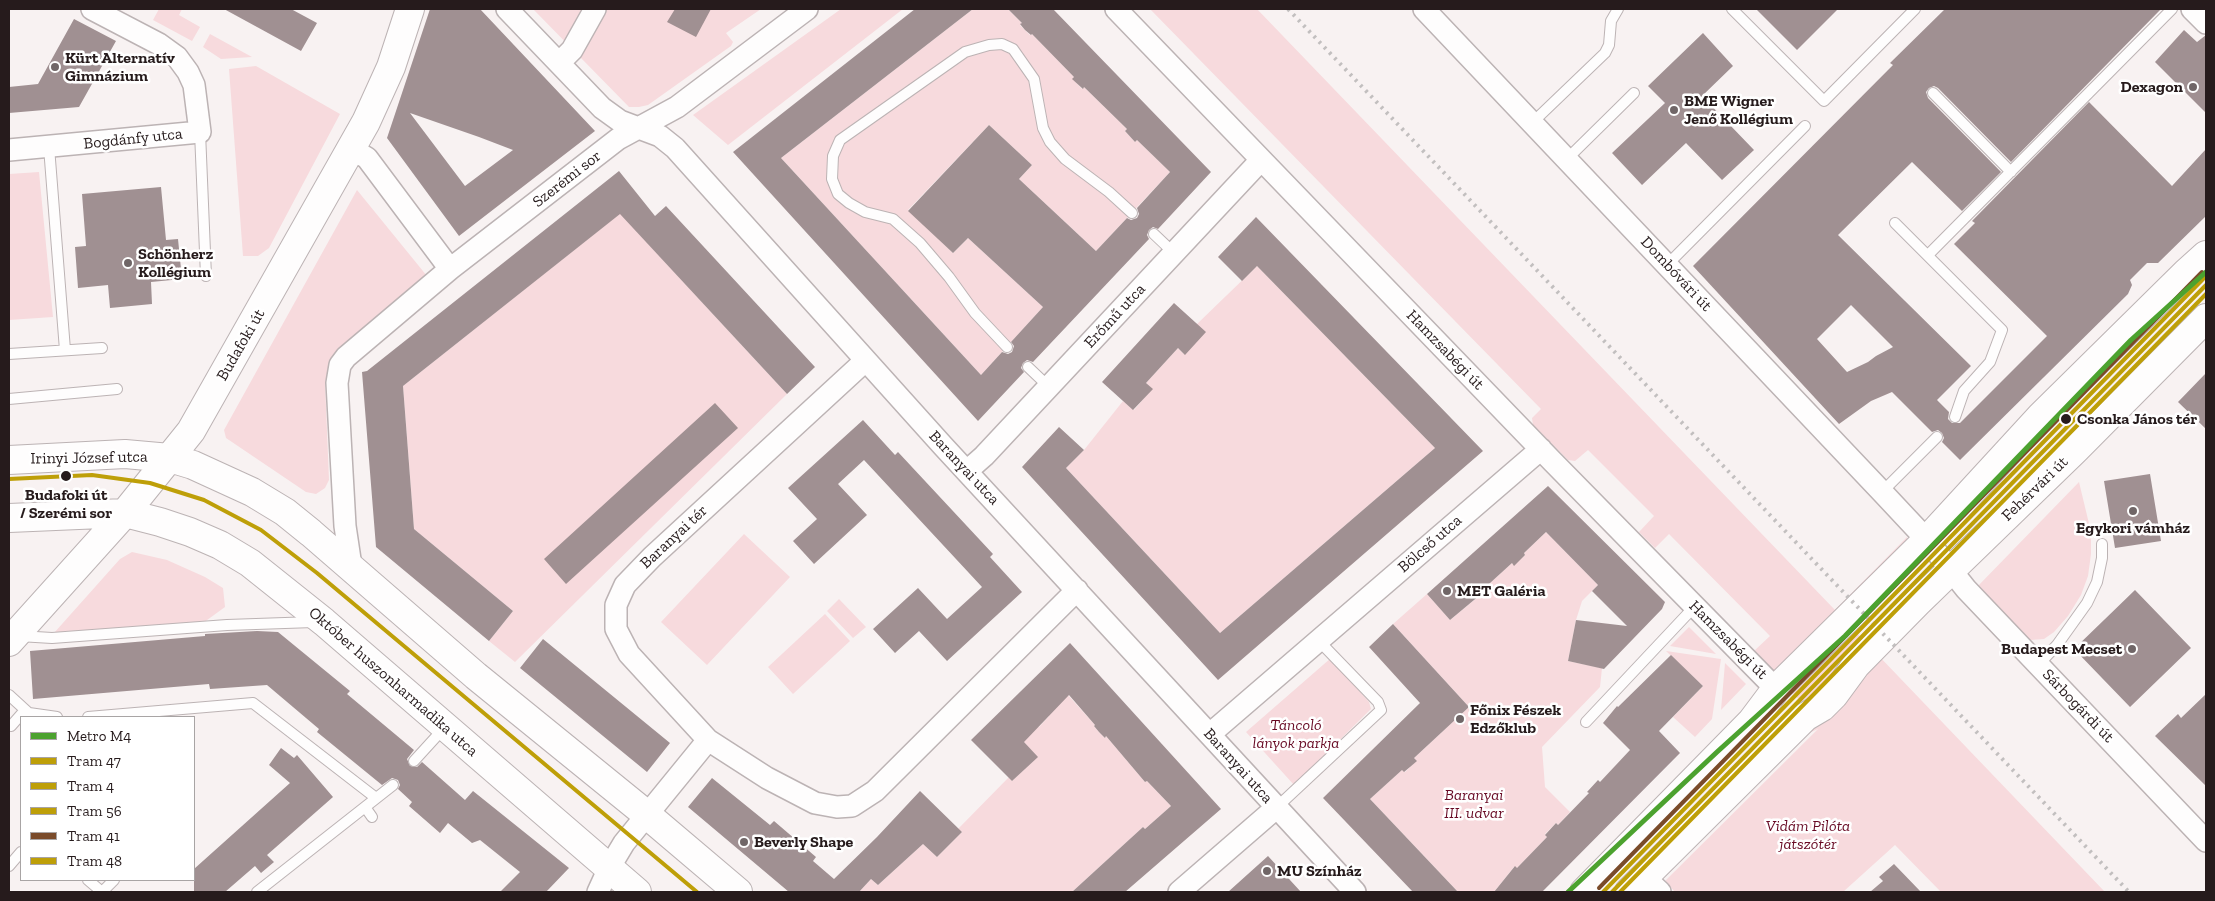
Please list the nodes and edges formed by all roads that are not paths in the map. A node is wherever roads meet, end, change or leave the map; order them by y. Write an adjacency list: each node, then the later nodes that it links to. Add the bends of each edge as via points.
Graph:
1 (92, 9): 20 (street, Bogdánfy utca, via 160,44 177,57 194,85)
2 (410, 9): 22 (street, Budafoki út, via 391,67)
3 (507, 9): 14 (street, Baranyai utca)
4 (595, 9): 14 (street, via 572,50)
5 (807, 9): 19 (street, Szerémi sor, via 677,106)
6 (1116, 9): 25 (street, Hamzsabégi út)
7 (1424, 9): 17 (street, Dombóvári út)
8 (1618, 9): 17 (lane, via 1611,21 1605,53)
9 (1732, 9): 10 (lane, via 1824,101)
10 (1915, 9)
11 (2172, 9): 26 (lane)
12 (2192, 9): 13 (street)
13 (2206, 23)
14 (560, 62): 19 (street, Baranyai utca, via 602,108)
15 (1634, 93): 24 (lane)
16 (1933, 93): 26 (lane)
17 (1532, 123): 24 (street, Dombóvári út)
18 (1805, 126): 33 (lane)
19 (639, 129): 34 (street, Szerémi sor, via 618,139); 41 (street, Baranyai utca, via 660,136 675,148)
20 (200, 132): 21 (street, Bogdánfy utca); 35 (lane)
21 (49, 147): 23 (street, Bogdánfy utca); 39 (lane)
22 (352, 149): 34 (street, via 367,158); 49 (street, Budafoki út, via 195,423)
23 (9, 150)
24 (1567, 159): 33 (street, Dombóvári út)
25 (1261, 160): 30 (street, Erőmű utca); 48 (street, Hamzsabégi út)
26 (2011, 172): 31 (lane)
27 (1132, 213): 37 (lane, via 1065,159 1050,142 1043,128 1034,79 1013,49 1002,44 965,52 840,140 832,156 832,179 838,194 865,212 893,219 920,243 975,313)
28 (1895, 223): 31 (lane)
29 (1154, 234): 30 (lane)
30 (1174, 253): 43 (street, Erőmű utca)
31 (1928, 255): 46 (lane, via 2002,330 1990,362 1964,391)
32 (2206, 255): 55 (street, via 2041,416)
33 (1667, 265): 52 (street, Dombóvári út)
34 (450, 269): 57 (street, Szerémi sor, via 340,365 338,393)
35 (206, 276)
36 (2206, 318): 58 (street, Fehérvári út)
37 (1007, 347)
38 (102, 348): 39 (lane)
39 (65, 350): 40 (lane)
40 (9, 354)
41 (865, 360): 51 (street, Baranyai utca); 76 (street, Baranyai tér, via 652,557 625,585 616,605 616,629 630,654)
42 (1028, 367): 43 (lane)
43 (1049, 387): 51 (street, Erőmű utca)
44 (117, 389): 45 (lane)
45 (9, 399)
46 (1955, 417)
47 (1936, 437): 52 (lane)
48 (1541, 449): 60 (street, Hamzsabégi út); 63 (street, Bölcső utca)
49 (170, 458): 50 (street, Irinyi József utca, via 125,454); 53 (street, Budafoki út); 57 (street, via 252,492 285,512)
50 (9, 460)
51 (967, 471): 59 (street, Baranyai utca)
52 (1882, 492): 55 (street, Dombóvári út)
53 (125, 513): 54 (street); 61 (street, Október huszonharmadika utca, via 160,522 220,545 250,563); 62 (street, Budafoki út)
54 (9, 518)
55 (1927, 540): 58 (street, Sárbogárdi út); 65 (street)
56 (2102, 544): 64 (lane, via 2097,582 2087,603 2057,645)
57 (351, 566): 82 (street, via 476,676)
58 (1951, 570): 64 (street, Sárbogárdi út); 70 (street, Fehérvári út, via 1856,665 1822,707)
59 (1076, 590): 75 (street, Baranyai utca); 76 (street, Baranyai tér, via 876,791 852,806 816,803 767,778)
60 (1695, 606): 65 (street, Hamzsabégi út); 72 (lane)
61 (324, 622): 62 (lane, via 227,625 52,638); 74 (street, Október huszonharmadika utca)
62 (10, 635)
63 (1318, 640): 75 (street, Bölcső utca); 81 (lane, via 1378,702 1381,710)
64 (2038, 665): 84 (street, Sárbogárdi út)
65 (1776, 689): 70 (street); 98 (street, via 1752,721)
66 (9, 695): 67 (lane)
67 (29, 713): 68 (lane)
68 (50, 716)
69 (100, 716): 79 (lane, via 253,703)
70 (1804, 717): 90 (street, Fehérvári út)
71 (20, 720): 73 (lane)
72 (1586, 722)
73 (11, 726)
74 (445, 727): 77 (lane); 87 (street, Október huszonharmadika utca)
75 (1210, 734): 81 (street, Baranyai utca)
76 (708, 740): 82 (street)
77 (414, 761)
78 (393, 784): 79 (lane)
79 (376, 798): 80 (lane)
80 (365, 807): 83 (lane); 92 (lane)
81 (1276, 808): 96 (street); 97 (street, Baranyai utca)
82 (646, 814): 87 (street); 95 (street)
83 (372, 817)
84 (2206, 842)
85 (20, 853): 86 (lane)
86 (9, 866)
87 (609, 868): 93 (street); 94 (street, Október huszonharmadika utca)
88 (89, 881): 91 (lane)
89 (113, 881): 91 (lane)
90 (1644, 887)
91 (102, 892)
92 (257, 892)
93 (598, 892)
94 (637, 892)
95 (738, 892)
96 (1179, 892)
97 (1355, 892)
98 (1584, 892)

